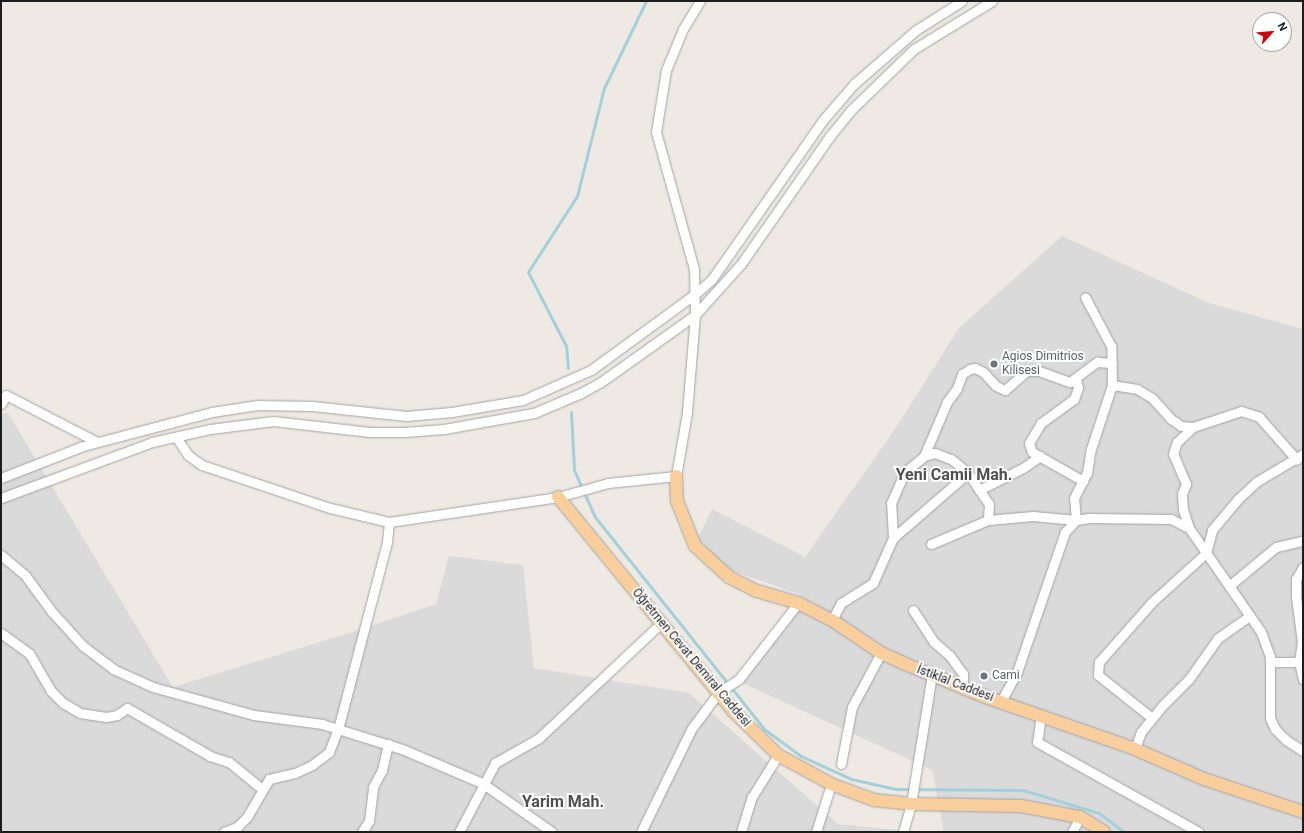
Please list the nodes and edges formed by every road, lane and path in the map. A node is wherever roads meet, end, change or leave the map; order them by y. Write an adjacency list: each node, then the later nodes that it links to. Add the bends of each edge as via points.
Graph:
1 (700, 1): 4 (street, via 683,29 666,70 656,132 694,269)
2 (962, 1): 4 (street, via 916,30 854,84 823,120 712,279)
3 (992, 1): 6 (street, via 914,49 850,111 741,264)
4 (695, 294): 6 (street); 13 (street, via 591,370 523,400 406,416 312,406 257,405 212,412)
5 (1085, 297): 7 (street, via 1111,346)
6 (695, 315): 12 (street, via 601,382 534,413 444,429 404,432 369,432 273,422 210,429); 18 (street, via 687,412)
7 (1112, 363): 8 (street, via 1097,362); 9 (street)
8 (1076, 378): 14 (street, via 1070,382 1039,371 1027,370 1005,390 996,386 983,372 975,368 970,369 962,374 957,388 947,402); 15 (street, via 1078,388 1074,399 1041,423 1029,443 1032,452)
9 (1112, 385): 11 (street, via 1136,389 1152,398 1181,426); 20 (street)
10 (1, 404): 13 (street, via 6,395)
11 (1193, 427): 16 (street, via 1241,411 1259,417); 27 (street, via 1177,442 1173,454 1186,484 1182,494 1182,510)
12 (176, 437): 23 (street, via 152,442); 26 (street, via 188,455 202,465 330,508)
13 (97, 442): 19 (street)
14 (924, 456): 17 (street, via 935,453 951,459); 28 (street, via 905,472 891,503)
15 (1040, 456): 20 (street); 21 (street, via 1023,468)
16 (1300, 457): 31 (street, via 1256,482 1238,499 1212,530)
17 (968, 473): 21 (street); 28 (street)
18 (676, 476): 22 (street, via 608,483); 35 (main road, İstiklal Caddesi, via 677,501 695,546 706,558 729,577 757,591)
19 (1, 478)
20 (1083, 481): 25 (street, via 1074,498)
21 (979, 490): 24 (street, via 989,504)
22 (558, 497): 26 (street); 39 (main road, Öğretmen Cevat Demiral Caddesi)
23 (1, 498)
24 (988, 520): 25 (street, via 1033,516); 30 (street)
25 (1076, 520): 27 (street, via 1171,519); 48 (street, via 1065,532 1017,672)
26 (389, 522): 51 (street, via 387,542)
27 (1189, 528): 31 (street)
28 (893, 538): 38 (street, via 873,583 841,603)
29 (1303, 542): 34 (street, via 1276,547)
30 (931, 544)
31 (1206, 553): 34 (street); 50 (street, via 1152,602 1099,662 1098,675)
32 (1, 555): 51 (street, via 25,575 52,612 82,646 113,669 153,687 240,711 322,724)
33 (1303, 567): 43 (street, via 1296,579 1302,642)
34 (1229, 586): 37 (street)
35 (798, 603): 38 (main road, İstiklal Caddesi); 47 (street, via 739,679)
36 (913, 610): 46 (street, via 934,642 963,674)
37 (1250, 616): 42 (street, via 1261,632); 50 (street, via 1218,638 1189,679)
38 (832, 620): 41 (main road, İstiklal Caddesi)
39 (661, 623): 47 (main road, Öğretmen Cevat Demiral Caddesi); 57 (street, via 539,738 495,763)
40 (1, 633): 59 (street, via 30,653 51,691 63,703 80,713 106,717 117,716 127,708 210,756 229,762)
41 (881, 653): 44 (main road, İstiklal Caddesi); 56 (street, via 852,707)
42 (1271, 662): 43 (street); 54 (street, via 1270,718 1275,730)
43 (1298, 662): 45 (street)
44 (932, 675): 46 (main road, İstiklal Caddesi); 60 (street)
45 (1303, 680)
46 (963, 688): 48 (main road, İstiklal Caddesi)
47 (719, 692): 55 (main road, Öğretmen Cevat Demiral Caddesi, via 734,712); 67 (street, via 692,728)
48 (1001, 701): 49 (main road, İstiklal Caddesi)
49 (1041, 714): 53 (main road, İstiklal Caddesi); 73 (street, via 1037,742)
50 (1152, 718): 53 (street, via 1141,732)
51 (338, 729): 52 (street); 59 (street, via 329,752 312,765 295,773 269,779)
52 (388, 744): 57 (street); 64 (street, via 382,770 372,787 369,822)
53 (1135, 749): 61 (main road, İstiklal Caddesi, via 1204,779)
54 (1303, 751)
55 (778, 755): 58 (main road, Öğretmen Cevat Demiral Caddesi); 68 (street, via 752,797)
56 (841, 764)
57 (482, 783): 65 (street); 66 (street)
58 (831, 784): 60 (main road, Öğretmen Cevat Demiral Caddesi, via 874,800); 69 (street)
59 (262, 789): 63 (street, via 247,816 237,827)
60 (911, 801): 62 (main road, Öğretmen Cevat Demiral Caddesi, via 1021,806); 70 (street)
61 (1303, 812)
62 (1080, 817): 71 (street); 72 (main road, Öğretmen Cevat Demiral Caddesi)
63 (224, 832)
64 (362, 832)
65 (459, 832)
66 (552, 832)
67 (641, 832)
68 (741, 832)
69 (816, 832)
70 (903, 832)
71 (1072, 832)
72 (1104, 832)
73 (1198, 832)

